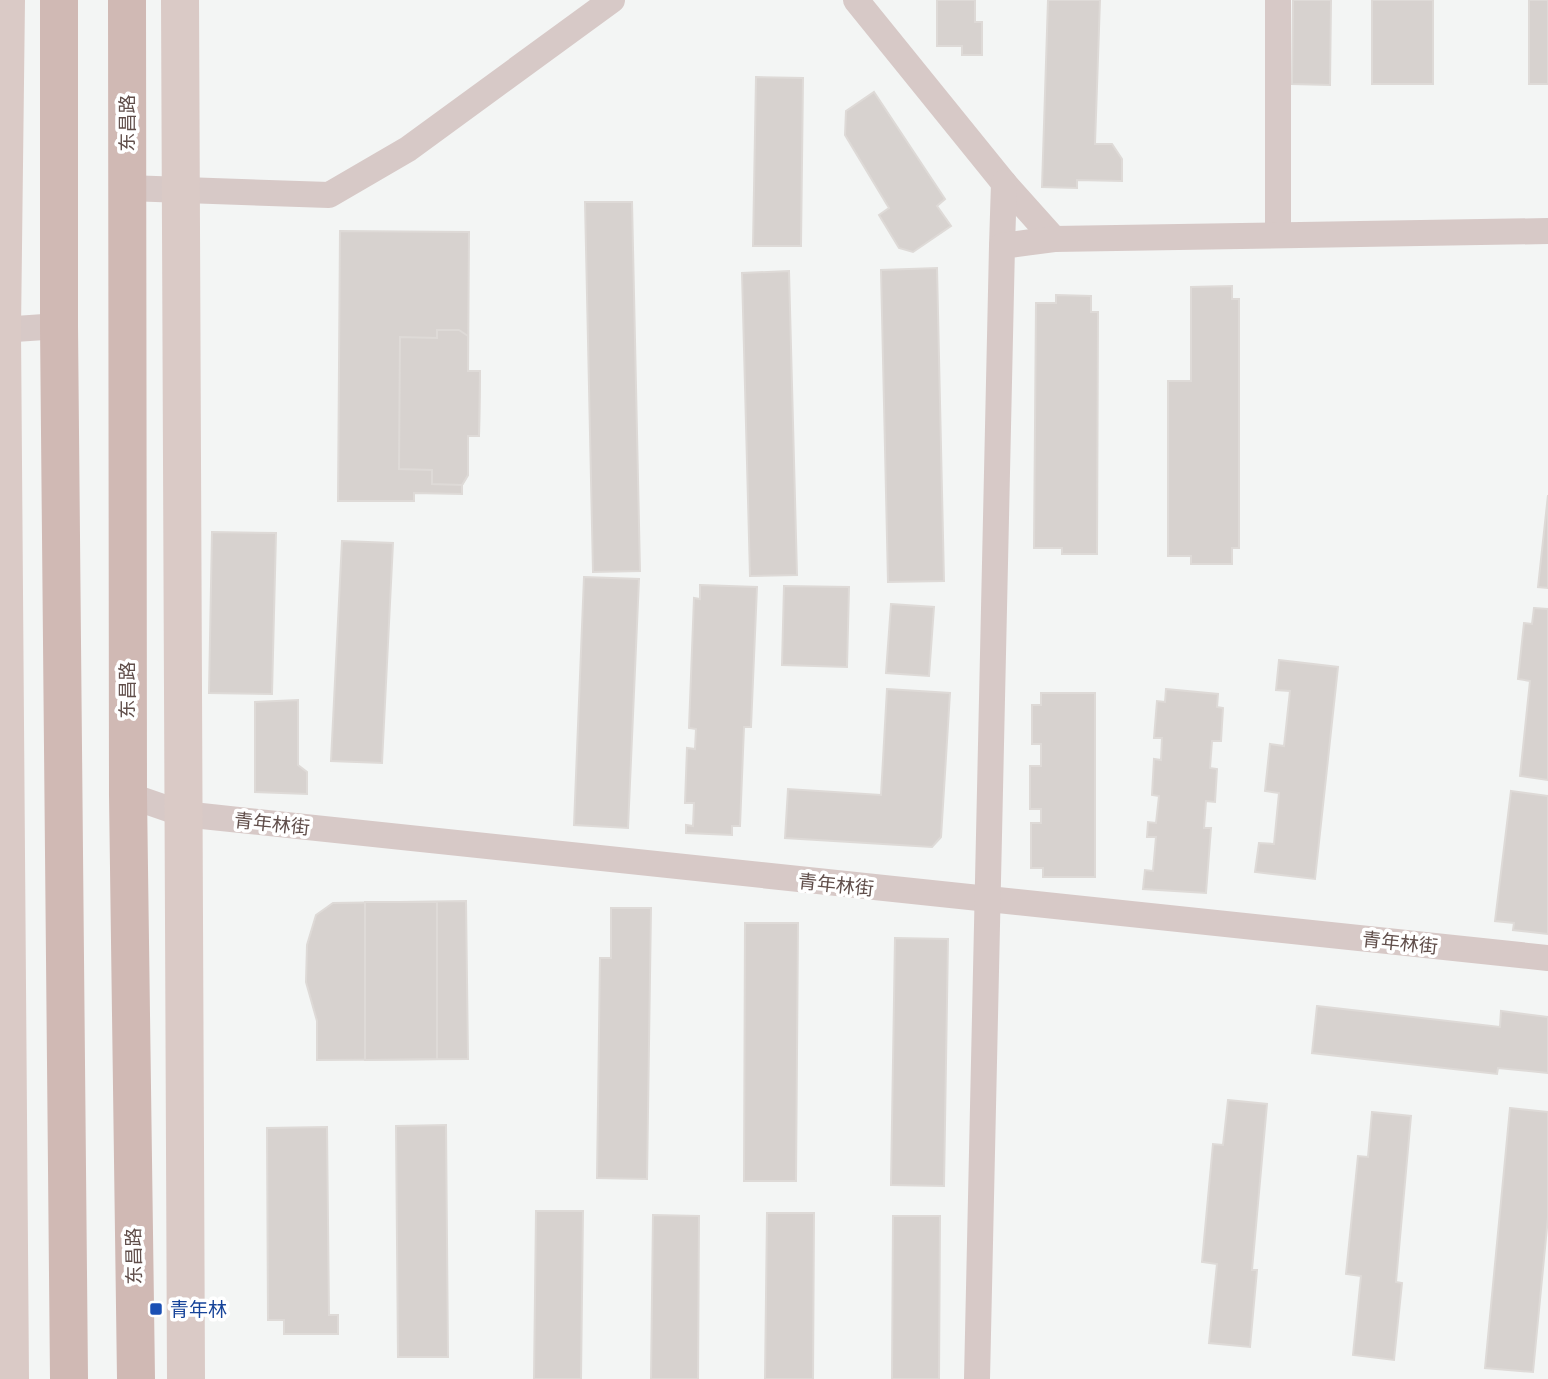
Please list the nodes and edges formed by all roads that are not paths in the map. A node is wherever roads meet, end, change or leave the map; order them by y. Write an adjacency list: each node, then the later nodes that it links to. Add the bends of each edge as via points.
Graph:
1 (612, 0): 10 (street, via 408,149 329,194)
2 (856, 0): 8 (street)
3 (1278, 0): 12 (street)
4 (6, 14): 16 (street)
5 (127, 14): 9 (main road, 东昌路)
6 (180, 14): 10 (street)
7 (59, 15): 15 (main road)
8 (1004, 183): 13 (street); 14 (street)
9 (127, 188): 10 (street); 17 (main road, 东昌路)
10 (180, 191): 18 (street)
11 (1548, 231): 12 (street)
12 (1278, 235): 13 (street)
13 (1054, 239): 14 (street)
14 (1002, 246): 19 (street)
15 (59, 326): 16 (street); 22 (main road)
16 (1, 330): 21 (street)
17 (128, 795): 18 (street, 青年林街); 23 (main road, 东昌路)
18 (183, 814): 19 (street, 青年林街); 24 (street)
19 (990, 901): 20 (street, 青年林街); 25 (street)
20 (1548, 958)
21 (10, 1379)
22 (69, 1379)
23 (136, 1379)
24 (186, 1379)
25 (977, 1379)

